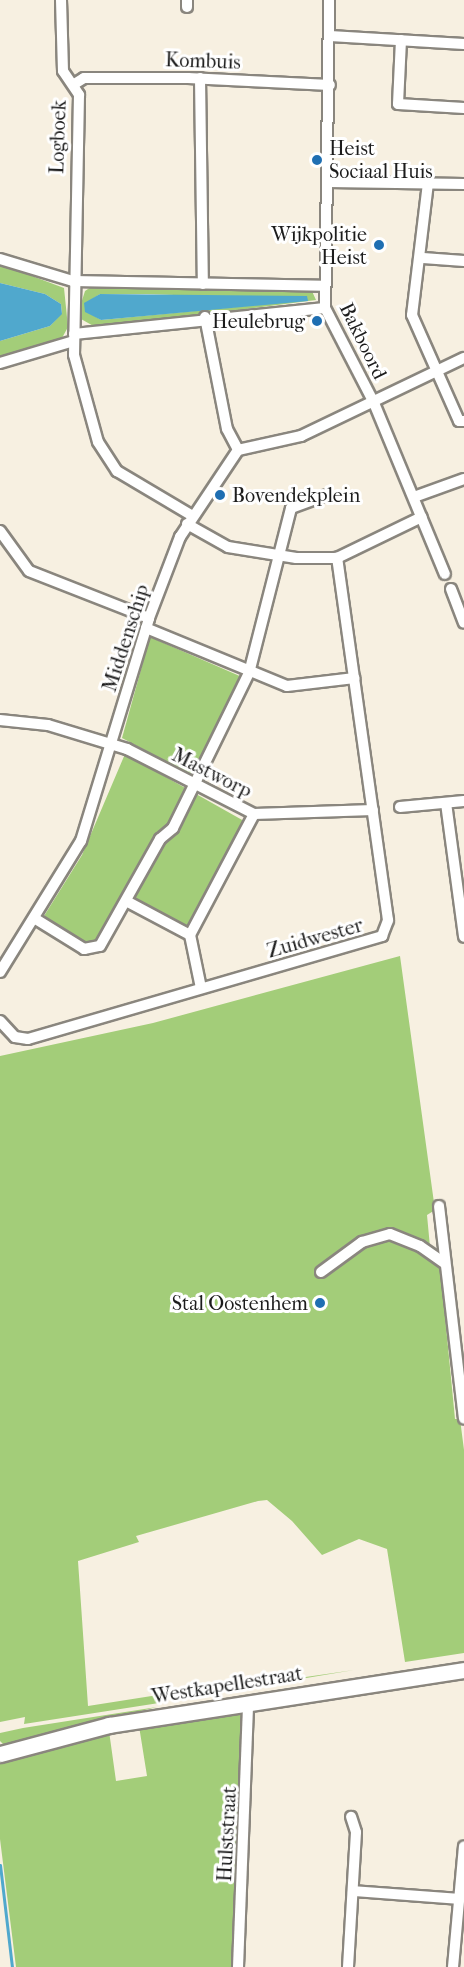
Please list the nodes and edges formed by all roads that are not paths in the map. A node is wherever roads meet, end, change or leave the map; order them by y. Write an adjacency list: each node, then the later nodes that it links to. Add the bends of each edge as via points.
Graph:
1 (61, 0): 7 (street, Logboek, via 63,71)
2 (329, 0): 3 (street, Bakboord)
3 (330, 36): 4 (street); 8 (street, Bakboord)
4 (401, 40): 5 (street); 9 (street, via 398,104)
5 (464, 44)
6 (200, 78): 7 (street, Kombuis, via 84,78); 8 (street, Kombuis); 17 (street)
7 (76, 83): 16 (street, Logboek)
8 (330, 85): 10 (street, Bakboord)
9 (464, 108)
10 (328, 182): 11 (street); 18 (street, Bakboord)
11 (428, 183): 12 (street); 13 (street)
12 (464, 184)
13 (423, 258): 15 (street); 24 (street, via 412,315)
14 (0, 259): 16 (street)
15 (464, 261)
16 (73, 281): 17 (street); 21 (street, Logboek)
17 (203, 284): 18 (street)
18 (323, 286): 19 (street, Bakboord)
19 (325, 308): 20 (street); 25 (street, Bakboord)
20 (205, 317): 21 (street); 27 (street, via 227,429)
21 (74, 338): 23 (street); 32 (street, Logboek, via 98,442 131,483)
22 (464, 358): 24 (street)
23 (0, 363)
24 (436, 372): 25 (street); 26 (street, via 459,421)
25 (374, 403): 27 (street, via 301,436); 30 (street, Bakboord)
26 (464, 421)
27 (238, 450): 32 (street, Middenschip)
28 (464, 479): 30 (street)
29 (326, 495): 34 (street, via 291,508)
30 (414, 497): 31 (street, Bakboord)
31 (422, 517): 35 (street); 36 (street, Bakboord)
32 (189, 519): 34 (street, Logboek, via 228,547); 38 (street, Middenschip)
33 (0, 531): 38 (street, via 29,571)
34 (282, 556): 35 (street, Logboek); 40 (street)
35 (337, 558): 41 (street, Zuidwester)
36 (445, 574)
37 (451, 589): 39 (street)
38 (148, 623): 40 (street); 43 (street, Middenschip)
39 (464, 623)
40 (249, 673): 41 (street, via 297,686); 44 (street)
41 (355, 678): 48 (street, Zuidwester)
42 (0, 720): 43 (street, Mastworp, via 48,725)
43 (111, 744): 44 (street, Mastworp); 51 (street, Middenschip, via 81,841)
44 (195, 785): 49 (street, Mastworp); 50 (street)
45 (464, 801): 46 (street)
46 (446, 803): 47 (street); 53 (street)
47 (400, 807)
48 (373, 810): 49 (street, Mastworp); 55 (street, Zuidwester, via 388,920 382,936)
49 (254, 814): 52 (street)
50 (128, 902): 51 (street, via 100,946 84,949); 52 (street)
51 (34, 918): 54 (street, Middenschip)
52 (190, 935): 55 (street)
53 (464, 937)
54 (0, 972)
55 (201, 988): 56 (street, Zuidwester, via 28,1039 15,1038)
56 (0, 1021)
57 (439, 1206): 58 (street)
58 (444, 1263): 59 (street, via 420,1246 390,1234 362,1242); 60 (street)
59 (321, 1272)
60 (464, 1419)
61 (464, 1670): 62 (street, Westkapellestraat)
62 (248, 1704): 63 (street, Westkapellestraat, via 78,1731); 68 (street, Hulststraat)
63 (0, 1754)
64 (351, 1817): 66 (street)
65 (464, 1847): 67 (street)
66 (352, 1892): 67 (street); 69 (street)
67 (459, 1899): 70 (street)
68 (238, 1967)
69 (348, 1967)
70 (453, 1967)

